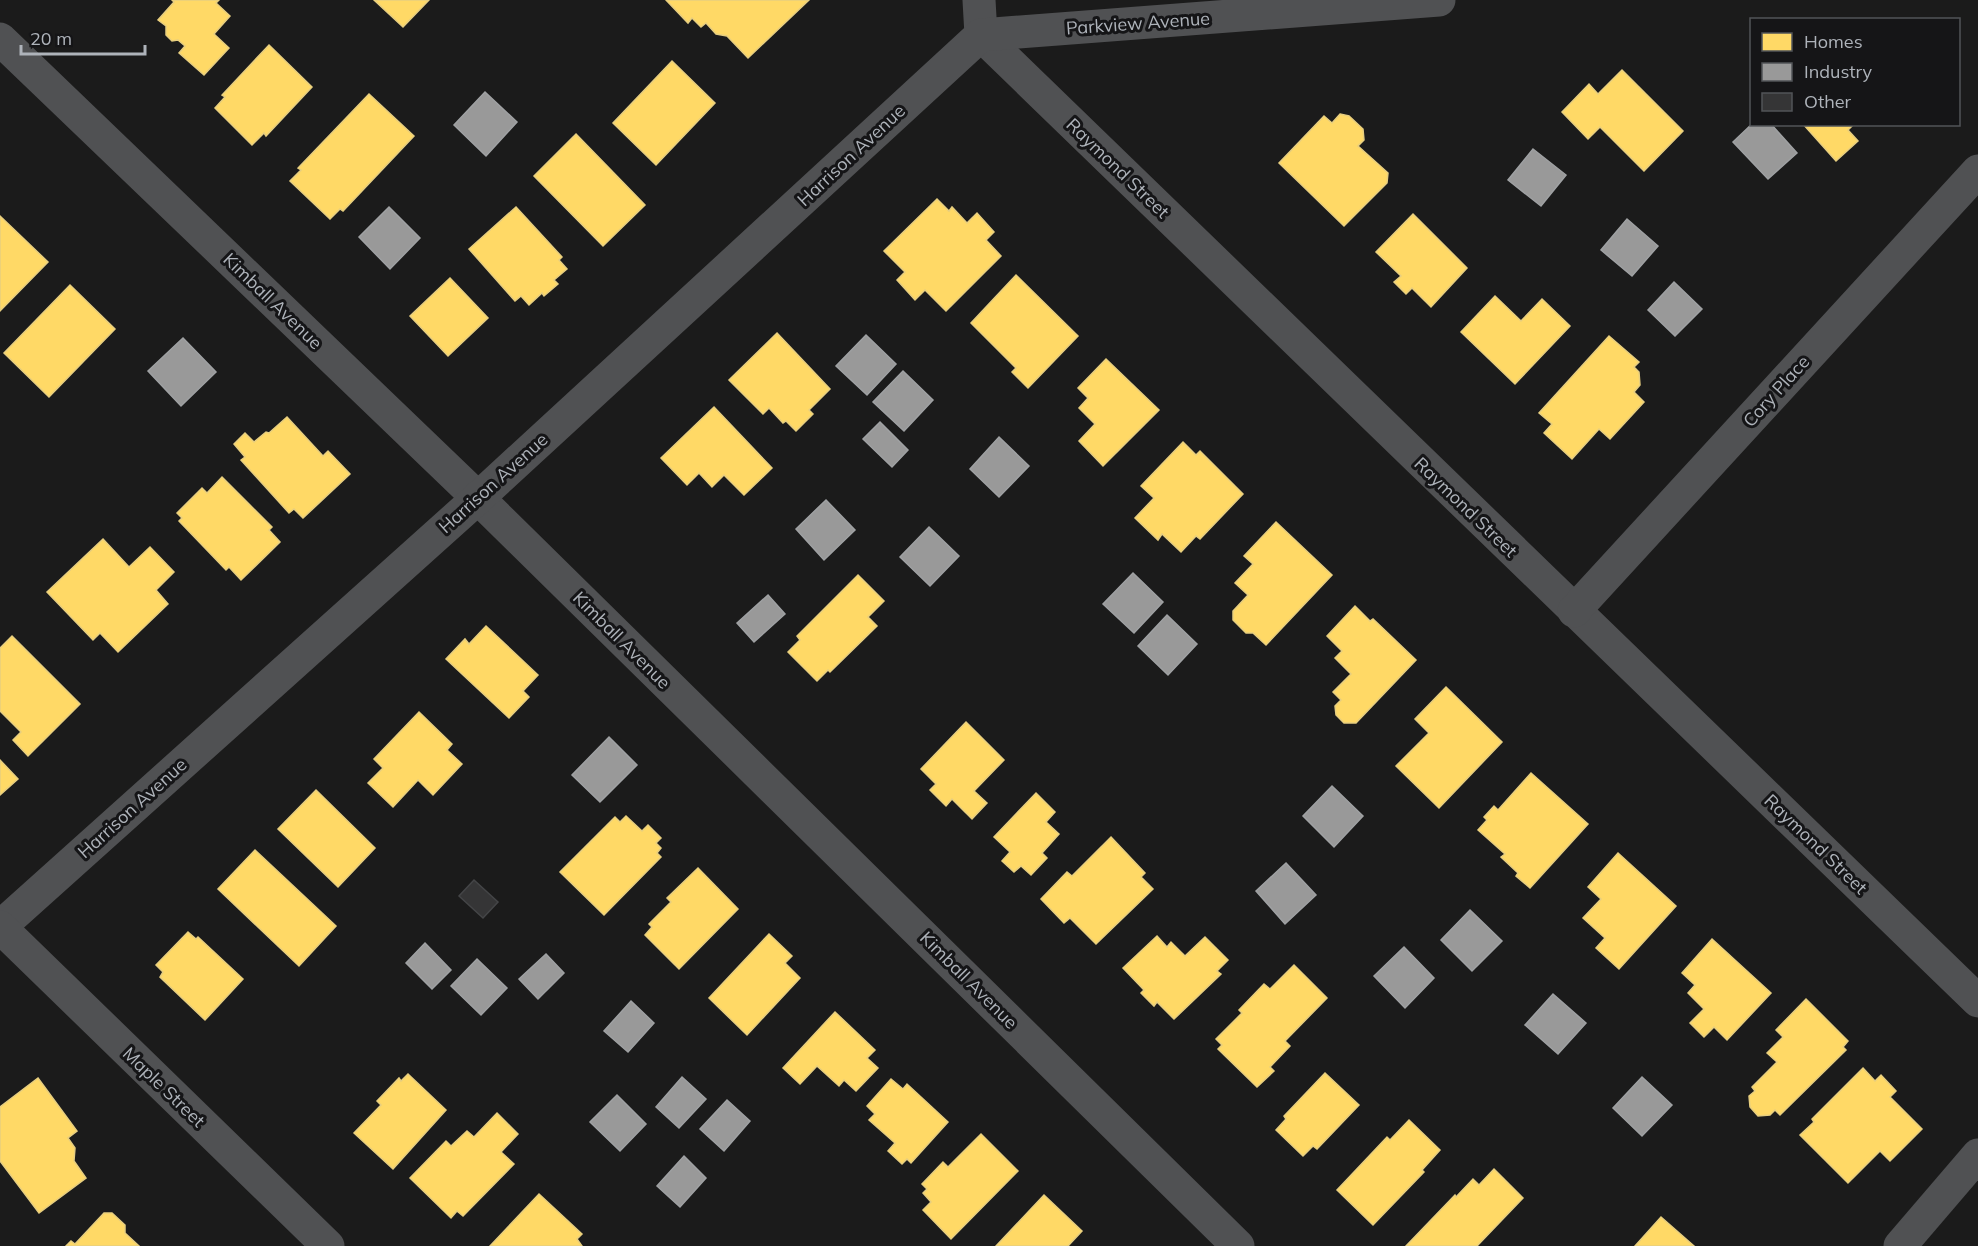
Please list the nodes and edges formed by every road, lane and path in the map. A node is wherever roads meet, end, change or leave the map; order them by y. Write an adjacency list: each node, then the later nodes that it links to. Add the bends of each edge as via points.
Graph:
1 (978, 0): 3 (street)
2 (1439, 0): 3 (street, Parkview Avenue)
3 (981, 35): 6 (street, Harrison Avenue); 7 (street, Raymond Street)
4 (0, 39): 6 (street, Kimball Avenue)
5 (1978, 171): 7 (street, Cory Place)
6 (478, 498): 8 (street, Harrison Avenue); 12 (street, Kimball Avenue)
7 (1574, 611): 9 (street, Raymond Street)
8 (0, 927): 11 (street, Maple Street)
9 (1978, 1001)
10 (1978, 1155): 13 (street)
11 (328, 1246)
12 (1238, 1246)
13 (1900, 1246)

